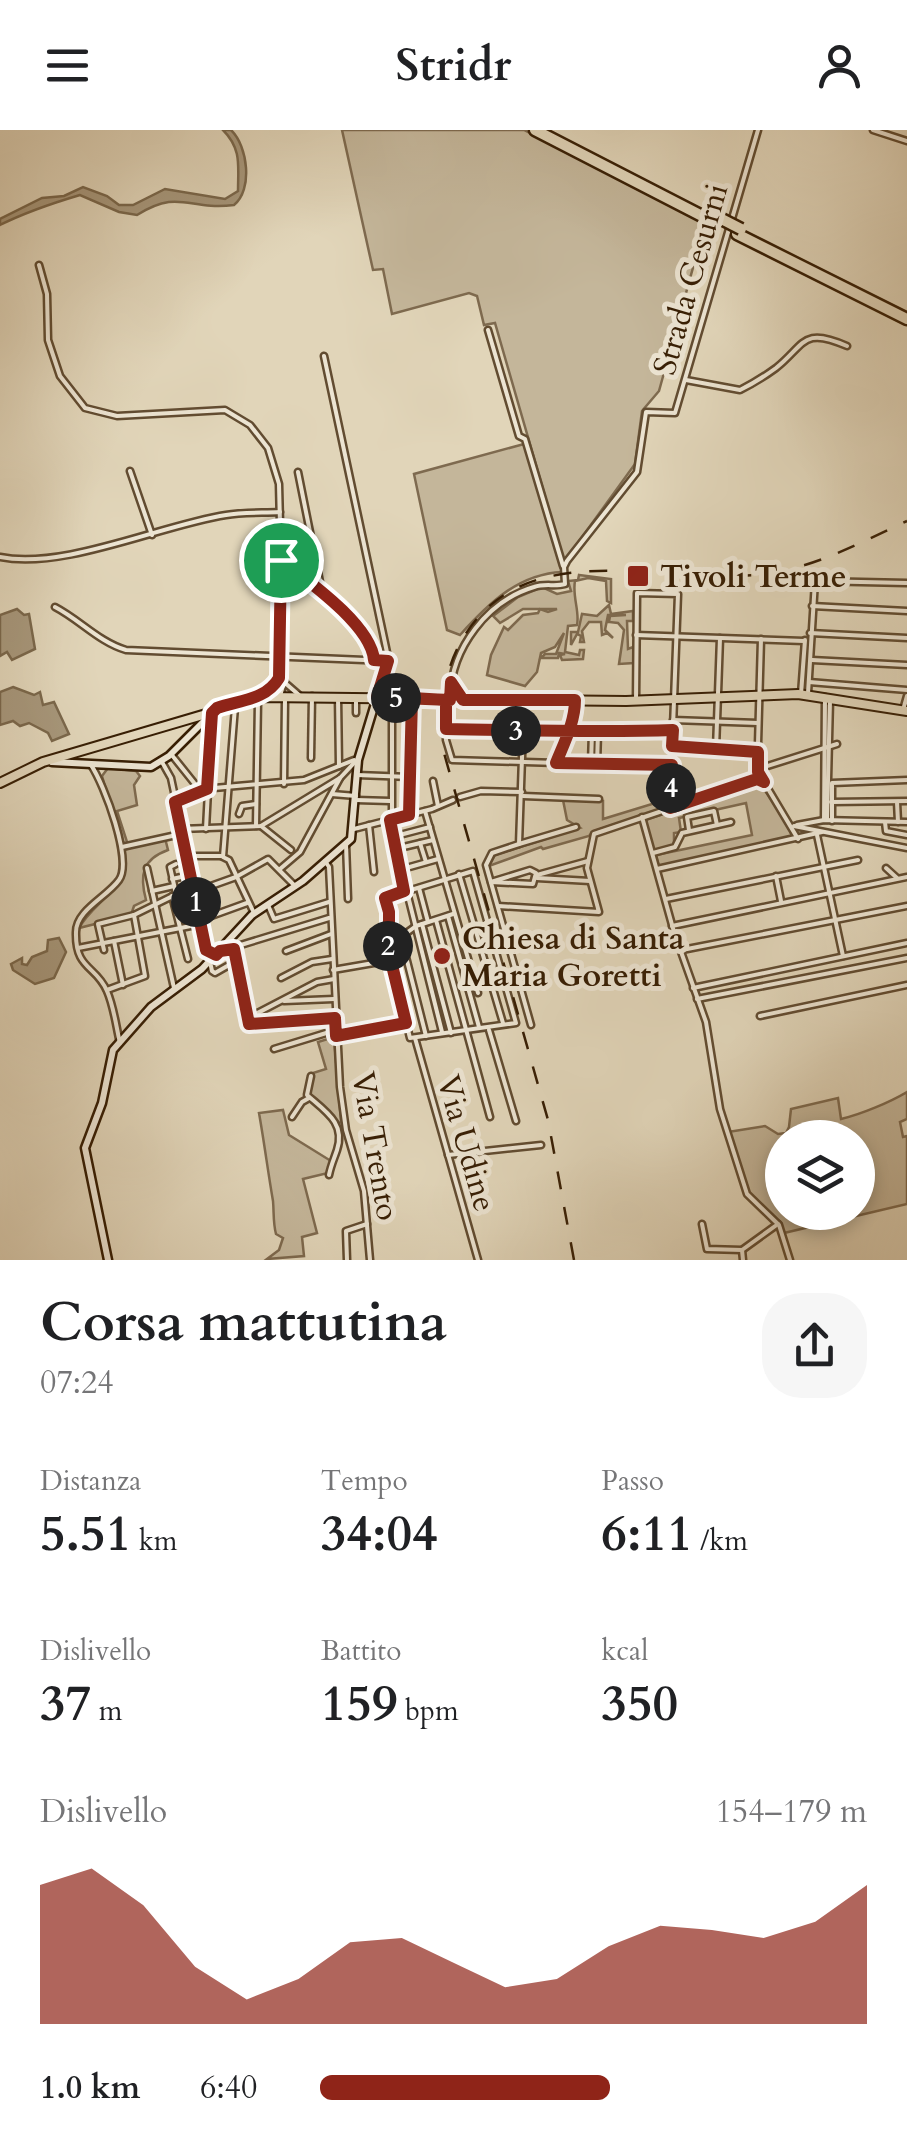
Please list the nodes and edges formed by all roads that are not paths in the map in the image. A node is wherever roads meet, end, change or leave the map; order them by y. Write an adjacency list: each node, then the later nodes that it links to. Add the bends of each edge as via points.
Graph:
1 (536, 130): 6 (highway)
2 (550, 130): 6 (highway)
3 (758, 130): 12 (street, Strada Cesurni)
4 (876, 130): 5 (street)
5 (907, 141)
6 (705, 214): 8 (highway, bridge)
7 (39, 265): 15 (street, via 48,339 60,376 81,404 114,416 233,413 270,451)
8 (907, 316)
9 (488, 330): 19 (street)
10 (847, 346): 12 (street, via 806,340 738,390)
11 (324, 356): 35 (street)
12 (686, 380): 19 (street, Strada Cesurni, via 675,413 646,412 637,472)
13 (130, 470): 16 (street)
14 (298, 472): 21 (street)
15 (280, 512): 16 (street, via 226,514); 18 (street)
16 (152, 534): 17 (street, via 46,558)
17 (0, 557)
18 (281, 560): 21 (street); 32 (street)
19 (564, 570): 54 (street, via 562,586 523,590 483,619 460,652)
20 (907, 584): 22 (street, via 815,581)
21 (322, 592): 33 (street)
22 (812, 606): 24 (street); 25 (street)
23 (55, 607): 32 (street, via 124,650)
24 (907, 611)
25 (810, 633): 29 (street); 31 (street); 34 (street)
26 (636, 635): 27 (street); 27 (street, via 636,593 678,594); 57 (street)
27 (676, 636): 28 (street); 53 (street)
28 (720, 638): 30 (street); 45 (street)
29 (907, 638)
30 (761, 639): 31 (street); 41 (street)
31 (804, 641): 40 (street)
32 (282, 657): 33 (street); 37 (street)
33 (374, 660): 35 (street)
34 (810, 660): 36 (street); 38 (street)
35 (388, 661): 49 (street)
36 (907, 665)
37 (282, 680): 42 (street); 43 (street); 46 (street)
38 (809, 682): 39 (street); 40 (street)
39 (907, 693): 59 (street)
40 (804, 694): 41 (main road); 50 (main road)
41 (760, 695): 45 (main road); 64 (street)
42 (282, 696): 43 (main road); 46 (main road); 95 (street)
43 (301, 696): 44 (main road)
44 (312, 696): 47 (main road); 77 (street)
45 (717, 696): 53 (main road); 63 (street)
46 (258, 697): 58 (main road); 96 (street)
47 (338, 697): 48 (main road); 85 (street)
48 (356, 697): 49 (main road); 60 (street)
49 (377, 697): 51 (main road); 78 (street)
50 (828, 697): 59 (main road); 72 (street)
51 (392, 698): 52 (main road); 88 (street)
52 (412, 698): 54 (main road); 89 (street)
53 (674, 699): 57 (main road); 62 (street)
54 (453, 700): 55 (main road); 65 (street)
55 (524, 700): 56 (main road); 67 (street)
56 (575, 700): 57 (main road); 68 (street)
57 (636, 700)
58 (236, 702): 61 (main road); 97 (street)
59 (905, 710)
60 (356, 713)
61 (205, 715): 75 (street); 76 (main road); 98 (street)
62 (673, 720): 63 (street); 66 (street)
63 (717, 722): 64 (street); 73 (street)
64 (758, 723): 74 (street)
65 (446, 729): 67 (street); 80 (street, via 452,760)
66 (673, 730): 69 (street); 71 (street)
67 (523, 731): 68 (street); 80 (street)
68 (568, 732): 69 (street); 81 (street)
69 (595, 732): 83 (street)
70 (837, 744): 72 (street)
71 (672, 746): 73 (street); 84 (street)
72 (824, 748): 86 (street); 119 (street)
73 (716, 749): 74 (street)
74 (758, 752): 86 (street)
75 (171, 754): 79 (street); 99 (street)
76 (74, 757): 82 (street); 94 (main road)
77 (311, 758)
78 (358, 758): 85 (street); 87 (street); 90 (street)
79 (162, 762): 82 (street, via 146,768); 109 (street)
80 (522, 762): 81 (street); 101 (street)
81 (556, 763): 83 (street)
82 (96, 764): 93 (street); 93 (street)
83 (594, 764): 84 (street)
84 (672, 765): 113 (street)
85 (339, 766): 95 (street)
86 (758, 773): 113 (street); 127 (street)
87 (356, 775): 88 (street); 103 (street)
88 (390, 776): 89 (street); 106 (street)
89 (410, 777): 116 (street)
90 (340, 778): 100 (street); 126 (street)
91 (907, 780): 110 (street, via 832,783)
92 (433, 781): 112 (street)
93 (101, 782): 143 (street)
94 (0, 783)
95 (284, 784): 96 (street)
96 (256, 786): 97 (street); 111 (street)
97 (230, 787): 98 (street); 130 (street)
98 (207, 789): 99 (street); 131 (street)
99 (200, 790): 109 (street)
100 (332, 794): 103 (street); 159 (street, via 300,852)
101 (522, 794): 102 (street); 104 (street); 142 (street)
102 (460, 797)
103 (356, 798): 106 (street); 132 (street)
104 (599, 799)
105 (453, 800): 112 (street)
106 (390, 801): 118 (street)
107 (898, 801): 108 (street); 110 (street); 122 (street)
108 (907, 801)
109 (175, 802): 133 (street)
110 (832, 802): 119 (street)
111 (256, 804): 115 (street, via 242,806); 126 (street)
112 (438, 807): 114 (street)
113 (670, 808): 117 (street)
114 (425, 811): 116 (street); 128 (street)
115 (239, 814)
116 (409, 815): 118 (street)
117 (642, 817): 147 (street); 151 (street, via 594,834)
118 (390, 820): 124 (street); 137 (street)
119 (827, 820): 121 (street); 127 (street); 135 (street)
120 (730, 822): 125 (street)
121 (885, 822): 122 (street); 136 (street, via 886,830)
122 (898, 822): 123 (street)
123 (907, 822)
124 (370, 825): 132 (street); 162 (street)
125 (717, 825): 134 (street); 134 (street, via 714,811 687,817)
126 (258, 826): 130 (street); 146 (street)
127 (792, 826): 135 (street); 138 (street)
128 (430, 827): 137 (street); 139 (street)
129 (576, 827): 142 (street)
130 (227, 828): 131 (street); 149 (street)
131 (206, 829): 133 (street)
132 (354, 829): 141 (street)
133 (180, 831): 143 (street); 148 (street)
134 (689, 832): 147 (street, via 672,848)
135 (820, 833): 138 (street); 144 (street); 156 (street)
136 (907, 835)
137 (392, 836): 145 (street)
138 (798, 839): 160 (street)
139 (433, 840): 140 (street); 150 (street)
140 (420, 842): 145 (street); 154 (street)
141 (346, 844): 153 (street); 184 (street)
142 (520, 844): 174 (street, via 490,856)
143 (120, 848): 212 (street, via 122,874 78,922)
144 (907, 848)
145 (395, 849): 161 (street)
146 (291, 850)
147 (653, 853): 160 (street)
148 (186, 856): 149 (street); 164 (street)
149 (223, 856): 168 (street)
150 (438, 859): 154 (street); 170 (street)
151 (588, 860): 166 (street); 173 (street)
152 (858, 860): 156 (street)
153 (325, 861): 177 (street); 187 (street, Via Trento)
154 (426, 862): 161 (street)
155 (176, 864): 171 (street, via 170,866)
156 (824, 867): 167 (street); 182 (street)
157 (147, 868): 180 (street)
158 (886, 868): 172 (street)
159 (280, 869): 168 (street, via 268,859); 177 (street)
160 (658, 869): 185 (street)
161 (399, 870): 181 (street)
162 (374, 872)
163 (459, 874): 170 (street); 241 (street); 241 (street, via 473,871 515,1024)
164 (190, 875): 171 (street); 179 (street)
165 (512, 876): 166 (street, via 530,870); 174 (street); 175 (street)
166 (537, 876): 173 (street); 175 (street, via 532,884)
167 (776, 876): 185 (street); 188 (street)
168 (236, 877): 179 (street); 186 (street)
169 (907, 877): 172 (street)
170 (443, 878): 178 (street); 194 (street)
171 (172, 879): 176 (street)
172 (898, 879): 182 (street)
173 (590, 881): 191 (street, via 599,912)
174 (491, 882): 175 (street); 191 (street)
175 (511, 883)
176 (174, 886): 180 (street); 183 (street)
177 (296, 886): 190 (street)
178 (418, 886): 181 (street); 201 (street)
179 (193, 889): 183 (street); 200 (street)
180 (152, 891): 189 (street)
181 (404, 891): 202 (street); 221 (street, Via Udine, via 385,898)
182 (830, 893): 188 (street); 199 (street)
183 (174, 895): 189 (street); 204 (street)
184 (348, 899)
185 (666, 899): 203 (street)
186 (249, 902): 193 (street); 200 (street)
187 (329, 902): 190 (street, via 274,919); 197 (street, Via Trento)
188 (782, 903): 203 (street)
189 (154, 904): 195 (street); 205 (street)
190 (268, 904): 193 (street)
191 (498, 906): 240 (street)
192 (907, 906): 199 (street)
193 (254, 913): 211 (street)
194 (454, 914): 196 (street); 232 (street)
195 (134, 915): 207 (street); 210 (street, via 98,924)
196 (448, 916): 198 (street); 243 (street)
197 (329, 918): 206 (street, Via Trento); 211 (street)
198 (436, 920): 201 (street); 244 (street)
199 (835, 920): 214 (street); 217 (street)
200 (200, 922): 204 (street); 213 (street)
201 (425, 923): 202 (street); 246 (street)
202 (414, 926): 247 (street); 248 (street, via 401,940)
203 (672, 926): 214 (street)
204 (180, 928): 205 (street); 219 (street)
205 (160, 932): 207 (street); 229 (street)
206 (330, 934): 215 (street); 220 (street, Via Trento)
207 (138, 936): 208 (street); 227 (street, via 145,973)
208 (114, 941): 210 (street); 227 (street)
209 (907, 943): 217 (street)
210 (103, 946): 212 (street)
211 (232, 946): 216 (street); 222 (street)
212 (78, 948): 231 (street, via 82,964)
213 (206, 950): 216 (street); 223 (street)
214 (682, 950): 230 (street)
215 (286, 951)
216 (218, 953): 223 (street)
217 (843, 956): 230 (street)
218 (907, 958): 234 (street)
219 (188, 959)
220 (332, 959): 224 (street, Via Trento); 225 (street)
221 (391, 960): 224 (street); 239 (street, Via Udine)
222 (236, 961): 223 (street, via 214,973); 238 (street)
223 (209, 962): 229 (street)
224 (333, 970): 226 (street, Via Trento)
225 (281, 978)
226 (334, 979): 233 (street, Via Trento); 235 (street)
227 (123, 985): 231 (street)
228 (907, 985): 236 (street)
229 (174, 988): 250 (street)
230 (693, 988): 234 (street)
231 (107, 990): 250 (street)
232 (478, 993)
233 (334, 998): 235 (street); 237 (street, Via Trento)
234 (697, 999): 261 (street, via 722,1119 748,1195)
235 (279, 1001): 238 (street)
236 (760, 1016)
237 (335, 1018): 238 (street); 245 (street, Via Trento)
238 (249, 1021)
239 (406, 1023): 245 (street); 249 (street, Via Udine)
240 (532, 1025)
241 (504, 1026): 242 (street)
242 (488, 1028): 243 (street); 256 (street)
243 (480, 1029): 244 (street)
244 (467, 1030): 246 (street); 255 (street)
245 (336, 1033): 251 (street); 257 (street, Via Trento)
246 (451, 1033): 247 (street)
247 (442, 1034): 248 (street)
248 (426, 1036): 249 (street)
249 (413, 1038): 259 (street, Via Udine)
250 (120, 1043): 267 (street, via 84,1148)
251 (274, 1049)
252 (311, 1076): 253 (street)
253 (309, 1098): 254 (street); 257 (street)
254 (292, 1117)
255 (490, 1117)
256 (516, 1121)
257 (341, 1125): 260 (street); 262 (street, Via Trento, via 362,1184)
258 (541, 1145): 259 (street)
259 (448, 1155): 270 (street, Via Udine)
260 (330, 1174)
261 (765, 1211)
262 (367, 1224): 268 (street, via 345,1232); 269 (street, Via Trento)
263 (702, 1224): 266 (street, via 707,1249)
264 (770, 1230): 266 (street)
265 (780, 1230): 272 (street)
266 (742, 1250): 271 (street)
267 (108, 1260)
268 (348, 1260)
269 (370, 1260)
270 (478, 1260)
271 (743, 1260)
272 (790, 1260)

